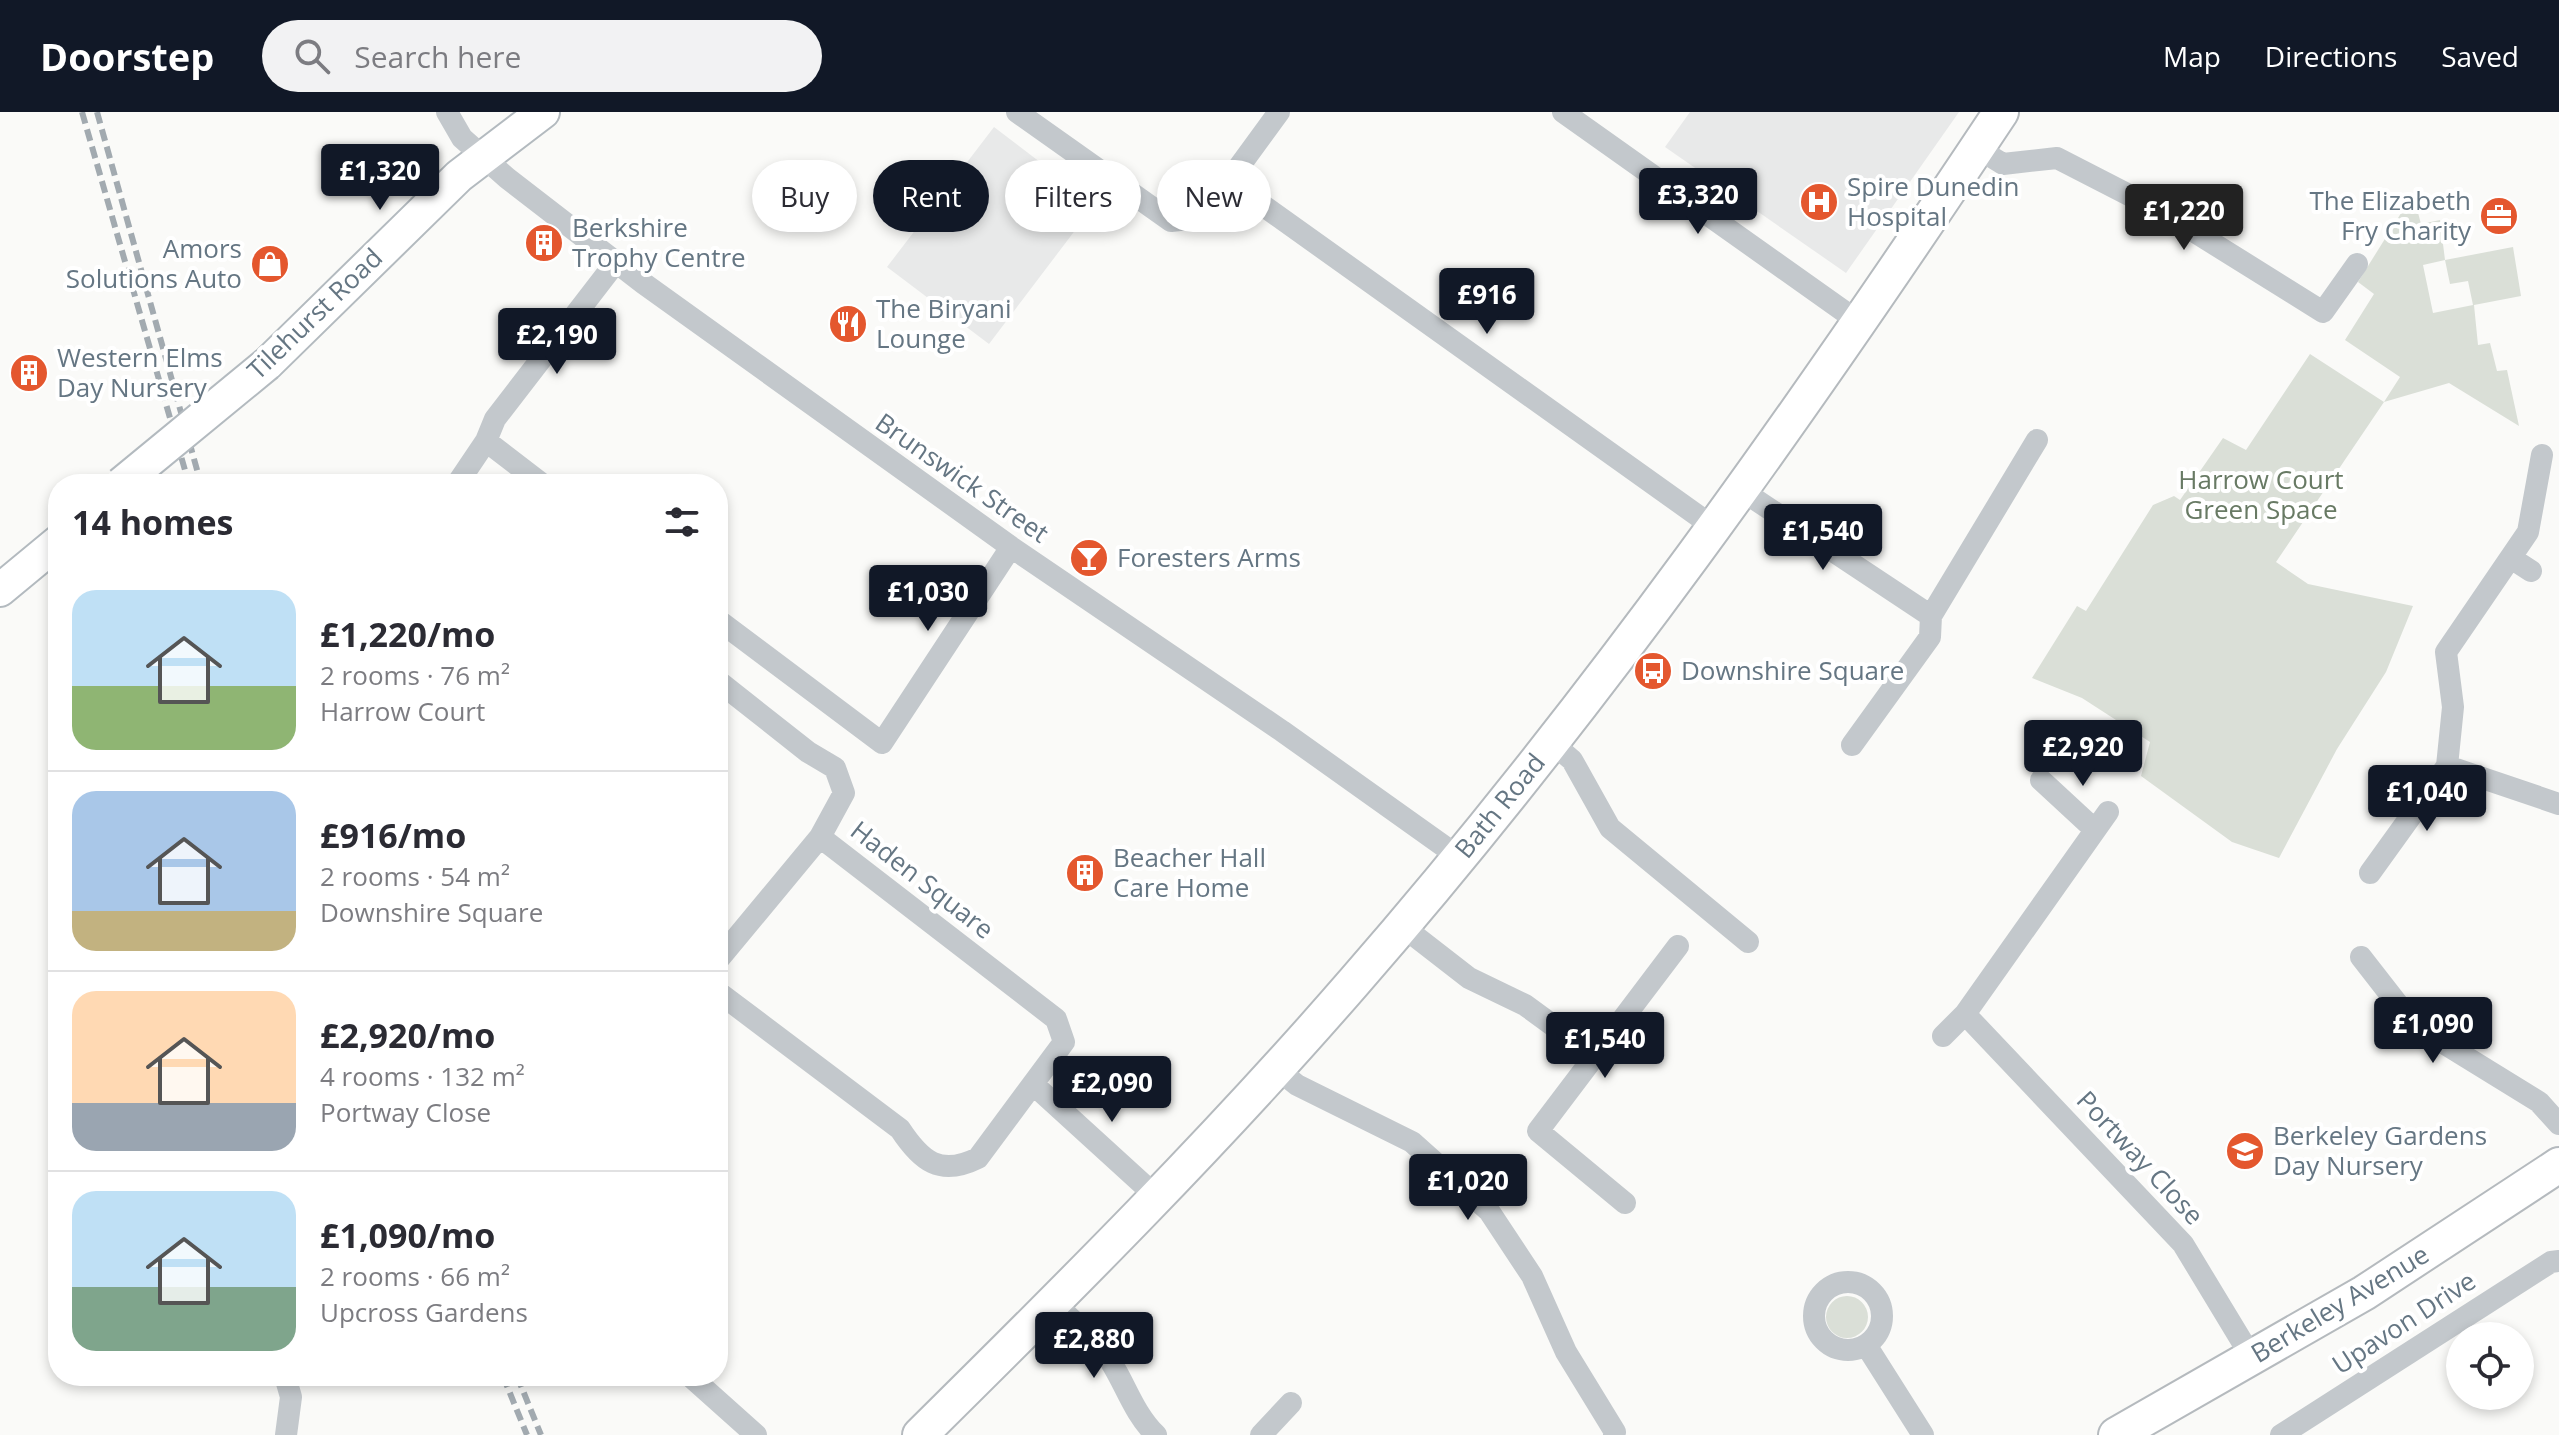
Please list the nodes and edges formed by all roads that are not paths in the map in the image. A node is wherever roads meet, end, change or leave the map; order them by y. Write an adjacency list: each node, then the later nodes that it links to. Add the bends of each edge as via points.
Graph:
1 (447, 112): 8 (street, Brunswick Street, via 462,138)
2 (543, 112): 8 (street, Tilehurst Road)
3 (1017, 112): 10 (street)
4 (1279, 112): 9 (street)
5 (1563, 112): 14 (street)
6 (2001, 112): 7 (main road, Bath Road)
7 (1977, 148): 13 (street, via 2003,164 2057,158 2166,214 2323,312); 14 (main road, Bath Road)
8 (483, 157): 12 (street, Brunswick Street); 18 (street, Tilehurst Road, bridge, via 374,255 267,364)
9 (1245, 160)
10 (1157, 211)
11 (1271, 211): 22 (street)
12 (616, 262): 16 (street, via 495,419); 23 (street, Brunswick Street)
13 (2357, 264)
14 (1859, 322): 21 (main road, Bath Road)
15 (2037, 440): 28 (street)
16 (486, 441): 19 (street); 20 (street)
17 (2542, 455): 25 (street, via 2528,532)
18 (133, 474)
19 (464, 474)
20 (529, 474)
21 (1741, 490): 22 (main road, Bath Road); 28 (street)
22 (1715, 528): 31 (main road, Bath Road)
23 (1011, 547): 29 (street, via 882,743); 37 (street, Brunswick Street)
24 (48, 551): 27 (street, via 30,568)
25 (2511, 558): 26 (street); 33 (street, via 2446,652 2453,707)
26 (2531, 571)
27 (3, 577)
28 (1931, 616): 32 (street, via 1930,637)
29 (728, 628)
30 (728, 689): 36 (street, via 835,768 844,793)
31 (1551, 742): 37 (main road, Bath Road); 40 (street, via 1572,760 1610,828)
32 (1852, 745)
33 (2447, 766): 35 (street); 38 (street)
34 (2041, 780): 45 (street, via 2101,820)
35 (2559, 804)
36 (820, 837): 42 (street, Haden Square); 49 (street, Haden Square, via 1056,1019 1064,1042)
37 (1459, 857): 39 (main road, Bath Road)
38 (2370, 873)
39 (1402, 926): 47 (street, via 1469,978 1525,1005); 48 (main road, Bath Road)
40 (1748, 942)
41 (1678, 946): 47 (street)
42 (728, 948)
43 (2361, 957): 50 (street, via 2414,1025 2539,1102)
44 (728, 1000): 49 (street, Haden Square, via 900,1129 915,1151 935,1165 960,1167 978,1158)
45 (1965, 1014): 46 (street); 57 (street, Portway Close, via 2183,1244)
46 (1943, 1036)
47 (1595, 1056): 53 (street, via 1538,1131)
48 (1277, 1069): 52 (main road, Bath Road); 66 (street, via 1297,1085 1412,1142 1489,1211 1532,1276 1566,1352)
49 (1034, 1085): 52 (street)
50 (2559, 1124)
51 (2559, 1165): 57 (main road, Berkeley Avenue, via 2364,1293)
52 (1158, 1198): 55 (main road, Bath Road)
53 (1625, 1203)
54 (2559, 1261): 69 (street, Upavon Drive)
55 (1055, 1302): 63 (main road, Bath Road); 64 (street, via 1099,1346 1141,1420)
56 (1866, 1345): 67 (street)
57 (2252, 1358): 68 (main road, Berkeley Avenue)
58 (288, 1386): 61 (street)
59 (701, 1386): 62 (street)
60 (1291, 1403): 65 (street)
61 (286, 1435)
62 (756, 1435)
63 (920, 1435)
64 (1156, 1435)
65 (1261, 1435)
66 (1614, 1435)
67 (1923, 1435)
68 (2116, 1435)
69 (2281, 1435)

